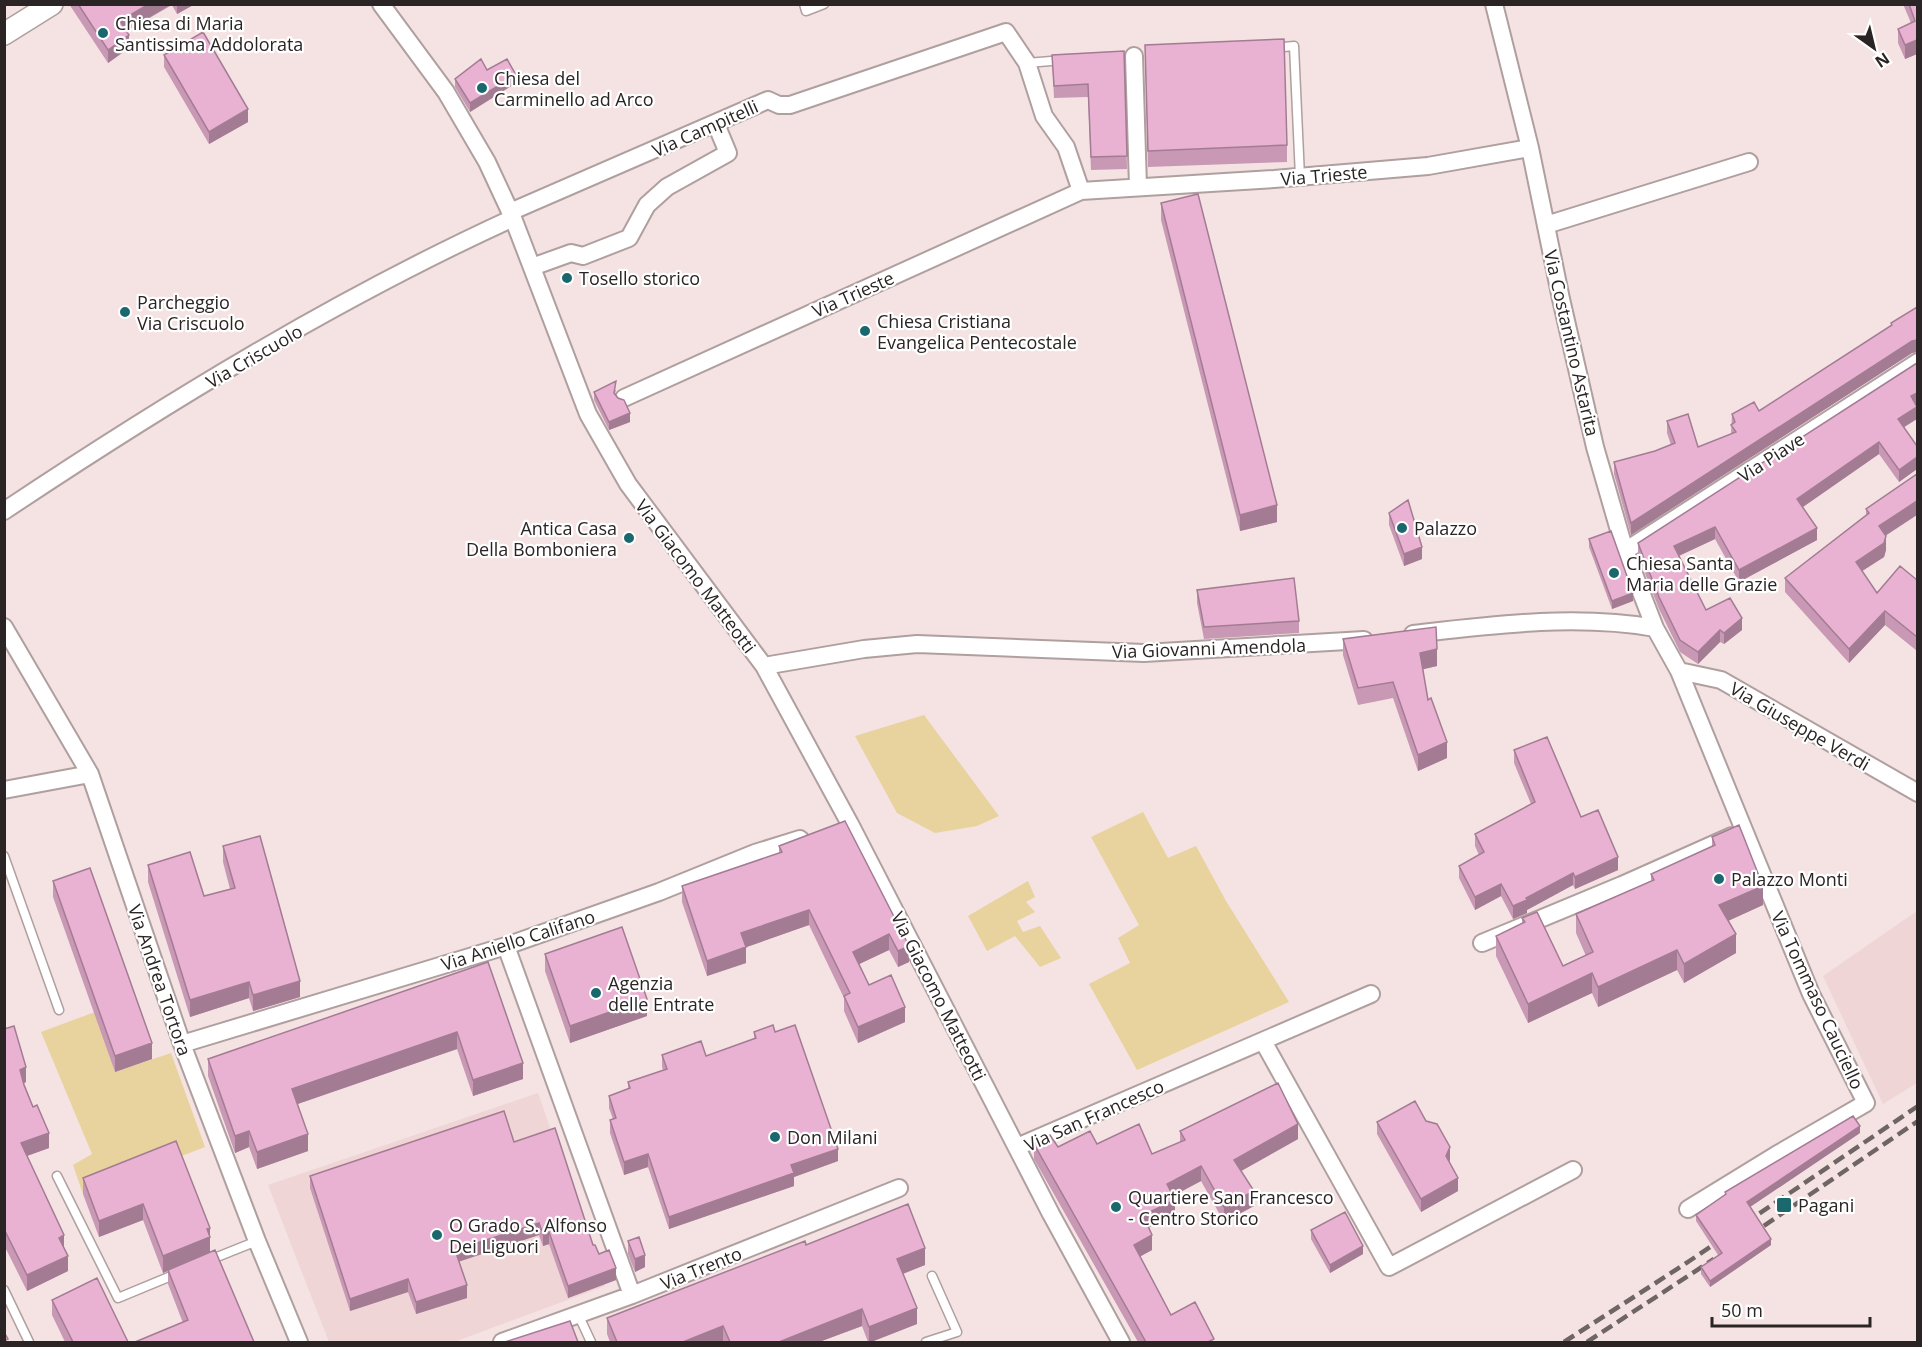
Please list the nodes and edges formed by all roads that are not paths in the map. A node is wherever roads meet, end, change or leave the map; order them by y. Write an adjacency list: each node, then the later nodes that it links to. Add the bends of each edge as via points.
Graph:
1 (381, 4): 17 (street, Via Giacomo Matteotti, via 447,92)
2 (804, 4): 3 (lane, via 806,11)
3 (824, 4)
4 (1494, 4): 12 (street, Via Costantino Astarita)
5 (47, 7): 6 (street)
6 (4, 34)
7 (1260, 48): 14 (lane, via 1294,46)
8 (1134, 56): 15 (street)
9 (1075, 60): 10 (lane)
10 (1027, 63): 11 (street, Via Campitelli, via 1006,32 790,105 768,100); 16 (street, via 1044,116 1066,147)
11 (716, 124): 17 (street, Via Campitelli); 19 (street, via 728,153 667,187 647,205 629,238 583,256 571,253)
12 (1530, 148): 14 (street, Via Trieste, via 1428,166); 18 (street, Via Costantino Astarita)
13 (1749, 162): 18 (street)
14 (1300, 177): 15 (street, Via Trieste)
15 (1138, 187): 16 (street, Via Trieste)
16 (1081, 191): 21 (street, Via Trieste)
17 (512, 215): 19 (street, Via Giacomo Matteotti); 22 (street, Via Criscuolo, via 183,393)
18 (1546, 225): 23 (street, Via Costantino Astarita, via 1595,447)
19 (532, 267): 26 (street, Via Giacomo Matteotti, via 588,414 628,484)
20 (1917, 362): 23 (street, Via Piave)
21 (624, 398)
22 (4, 511)
23 (1625, 551): 25 (street, Via Costantino Astarita)
24 (4, 627): 28 (street, Via Andrea Tortora)
25 (1655, 627): 26 (street, Via Giovanni Amendola, via 1559,621 1337,643 1144,653 917,644); 27 (street, Via Costantino Astarita)
26 (764, 666): 40 (street, Via Giacomo Matteotti)
27 (1679, 671): 30 (street, Via Giuseppe Verdi, via 1721,680); 31 (street, Via Tommaso Cauciello)
28 (90, 774): 29 (street); 39 (street, Via Andrea Tortora)
29 (4, 790)
30 (1917, 793)
31 (1744, 831): 34 (street); 44 (street, Via Tommaso Cauciello, via 1811,994 1866,1103)
32 (818, 834): 35 (street, Via Aniello Califano, via 755,853)
33 (4, 856): 37 (lane)
34 (1482, 943)
35 (506, 946): 39 (street, Via Aniello Califano); 50 (street)
36 (1371, 994): 38 (street, Via San Francesco)
37 (59, 1010)
38 (1263, 1041): 40 (street, Via San Francesco); 41 (street, via 1389,1267)
39 (182, 1044): 45 (street, Via Andrea Tortora)
40 (1017, 1147): 57 (street, Via San Francesco)
41 (1573, 1170)
42 (57, 1176): 47 (lane, via 118,1298)
43 (899, 1188): 50 (street, Via Trento)
44 (1688, 1209)
45 (257, 1240): 46 (lane); 53 (street, Via Andrea Tortora)
46 (195, 1266)
47 (184, 1270)
48 (932, 1276): 56 (lane, via 957,1332)
49 (4, 1290): 52 (lane)
50 (632, 1295): 51 (street, Via Trento)
51 (578, 1314): 54 (street, Via Trento); 55 (lane)
52 (29, 1342)
53 (298, 1342)
54 (502, 1342)
55 (591, 1342)
56 (926, 1342)
57 (1121, 1342)

